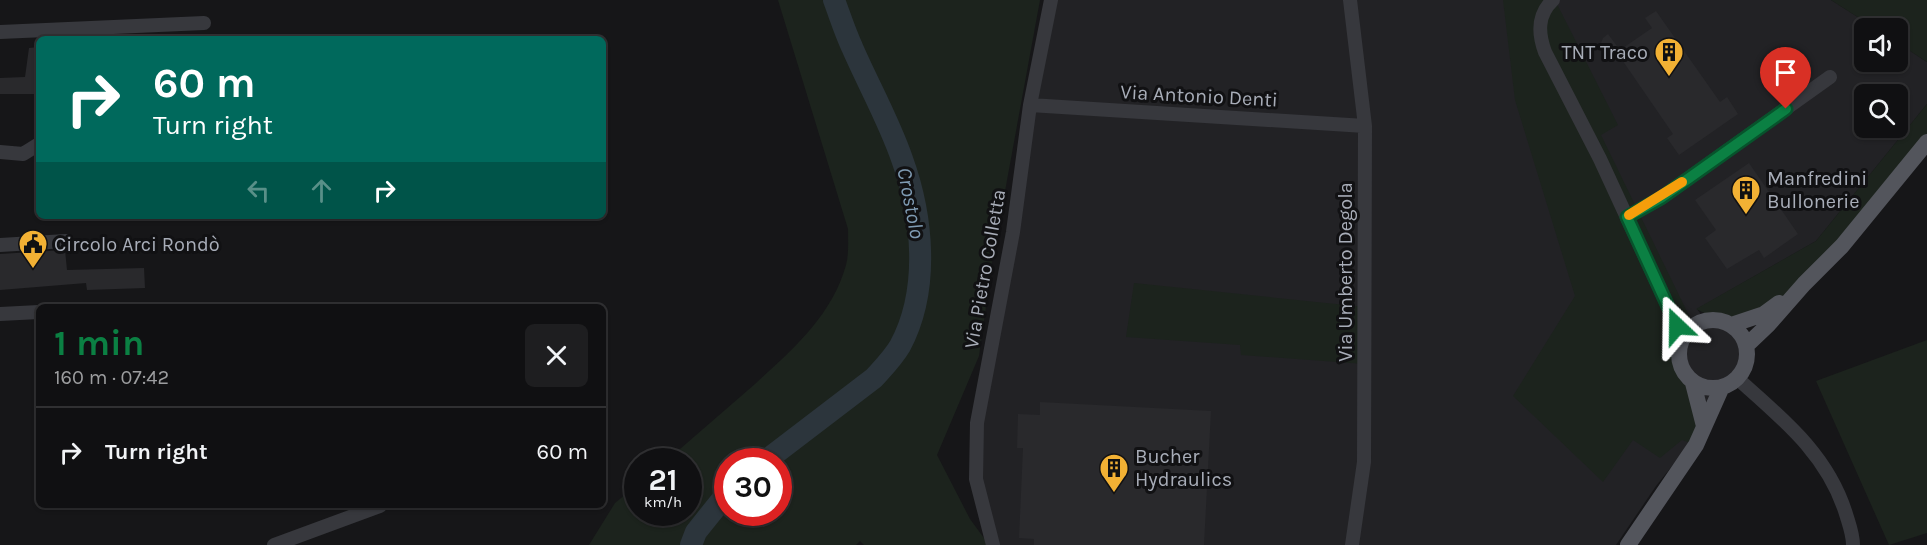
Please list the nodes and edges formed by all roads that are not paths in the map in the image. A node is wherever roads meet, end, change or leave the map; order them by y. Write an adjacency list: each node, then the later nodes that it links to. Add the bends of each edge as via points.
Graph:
1 (1051, 0): 7 (street, Via Pietro Colletta)
2 (1350, 0): 8 (street, Via Umberto Degola)
3 (1553, 0): 12 (street, via 1541,14 1539,35)
4 (204, 23): 5 (street)
5 (0, 32)
6 (1830, 77): 12 (street, via 1661,198)
7 (1030, 105): 8 (street, Via Antonio Denti); 27 (street, Via Pietro Colletta, via 1013,232 977,423 976,479)
8 (1365, 126): 28 (street, Via Umberto Degola, via 1364,462)
9 (1927, 142): 15 (main road, via 1842,246)
10 (36, 146): 11 (street, via 23,154)
11 (0, 153)
12 (1627, 217): 19 (street, via 1677,326)
13 (66, 241): 14 (street)
14 (0, 245)
15 (1804, 284): 18 (main road, via 1764,314); 20 (main road)
16 (36, 312): 17 (street)
17 (0, 314)
18 (1731, 325): 19 (main road, via 1719,320 1706,321); 20 (main road)
19 (1685, 335): 22 (main road, via 1679,352 1682,369)
20 (1747, 345): 21 (main road, via 1748,356)
21 (1738, 379): 23 (main road); 30 (street, via 1794,428 1817,455 1843,504)
22 (1693, 382): 23 (main road, via 1711,389); 24 (main road)
23 (1721, 388): 24 (main road)
24 (1704, 426): 29 (main road, via 1696,445)
25 (375, 508): 26 (street)
26 (274, 545)
27 (993, 545)
28 (1352, 545)
29 (1628, 545)
30 (1853, 545)

